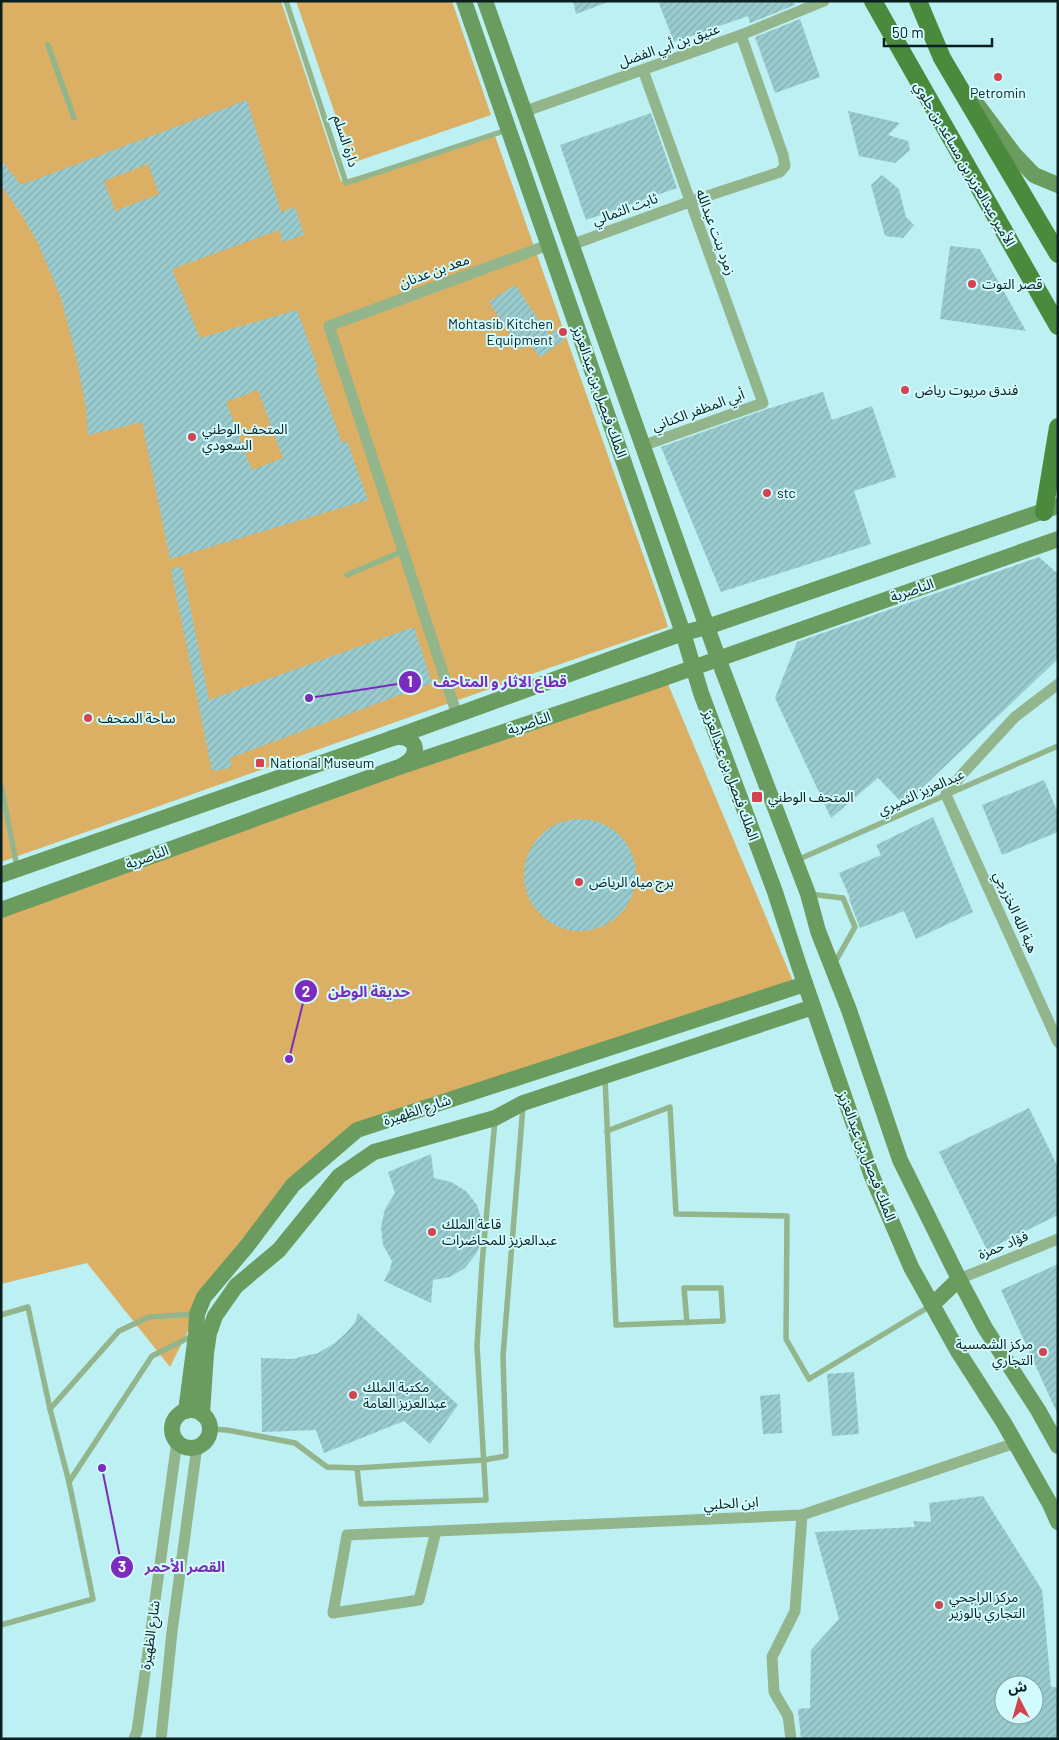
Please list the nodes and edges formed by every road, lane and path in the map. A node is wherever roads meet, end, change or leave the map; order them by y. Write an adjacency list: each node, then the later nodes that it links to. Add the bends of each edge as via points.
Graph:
1 (286, 1): 13 (lane, دارة السلم, via 346,183)
2 (464, 1): 13 (street, الملك فيصل بن عبدالعزيز)
3 (485, 1): 11 (street, الملك فيصل بن عبدالعزيز)
4 (824, 1): 7 (street, عتيق بن أبي الفضل)
5 (873, 1): 19 (main road, الأمير عبدالعزيز بن مساعد بن جلوي)
6 (918, 1): 9 (main road)
7 (741, 35): 10 (street, عتيق بن أبي الفضل); 15 (street, ثابت الثمالي, via 785,166 780,172)
8 (48, 45): 12 (lane)
9 (942, 58): 14 (street, via 1014,154 1034,175); 18 (main road)
10 (642, 70): 11 (street, عتيق بن أبي الفضل); 15 (street, زمرد بنت عبدالله)
11 (523, 112): 17 (street, الملك فيصل بن عبدالعزيز)
12 (74, 118)
13 (509, 129): 16 (street, الملك فيصل بن عبدالعزيز)
14 (1058, 185)
15 (689, 202): 17 (street, ثابت الثمالي); 20 (street, زمرد بنت عبدالله)
16 (548, 245): 25 (street, معد بن عدنان, via 329,326); 28 (street, الملك فيصل بن عبدالعزيز)
17 (571, 245): 22 (street, الملك فيصل بن عبدالعزيز)
18 (1058, 254)
19 (1058, 326)
20 (763, 403): 22 (street, أبي المظفر الكناني)
21 (1058, 427): 23 (main road)
22 (642, 446): 27 (street, الملك فيصل بن عبدالعزيز)
23 (1051, 509): 27 (street)
24 (1058, 539): 29 (street, الناصرية)
25 (403, 552): 26 (lane); 32 (street)
26 (347, 575)
27 (707, 627): 28 (street); 29 (street, الملك فيصل بن عبدالعزيز)
28 (683, 633): 30 (street, الملك فيصل بن عبدالعزيز); 32 (street)
29 (718, 658): 30 (street, الناصرية); 38 (street, الملك فيصل بن عبدالعزيز)
30 (693, 666): 35 (street, الناصرية); 44 (street, الملك فيصل بن عبدالعزيز, via 776,892)
31 (1058, 684): 37 (street, via 1015,717)
32 (457, 714): 33 (street)
33 (390, 739): 35 (street, via 408,738 414,746 412,759); 39 (street)
34 (1058, 746): 37 (lane, عبدالعزيز الثميري)
35 (399, 767): 42 (street, الناصرية)
36 (1, 785): 39 (lane)
37 (946, 794): 38 (lane, عبدالعزيز الثميري); 46 (street, هبة الله الخزرجي)
38 (795, 861): 41 (street, الملك فيصل بن عبدالعزيز)
39 (18, 869): 40 (street)
40 (1, 875)
41 (808, 894): 43 (street, الملك فيصل بن عبدالعزيز, via 818,931); 43 (lane, via 843,898 855,928)
42 (1, 910)
43 (833, 966): 52 (street, الملك فيصل بن عبدالعزيز, via 900,1160)
44 (805, 984): 45 (street, الملك فيصل بن عبدالعزيز); 54 (street, شارع الظهيرة, via 357,1130 293,1185 204,1297)
45 (813, 1007): 47 (street, شارع الظهيرة); 53 (street, الملك فيصل بن عبدالعزيز, via 871,1174 911,1267)
46 (1058, 1042)
47 (605, 1076): 48 (street, شارع الظهيرة); 50 (lane)
48 (523, 1103): 49 (street, شارع الظهيرة); 64 (lane, via 503,1356 506,1456)
49 (495, 1118): 59 (street, شارع الظهيرة, via 374,1152 339,1176 279,1250 236,1286 215,1316 209,1333); 64 (lane, via 478,1346)
50 (608, 1130): 53 (lane, via 670,1107 676,1214 786,1216 786,1339 809,1379); 56 (lane, via 616,1325)
51 (1058, 1239): 52 (street, فؤاد حمزة)
52 (958, 1279): 53 (street); 63 (street, الملك فيصل بن عبدالعزيز)
53 (932, 1305): 61 (street, الملك فيصل بن عبدالعزيز)
54 (197, 1314): 57 (street, شارع الظهيرة); 58 (lane, via 149,1317 119,1331)
55 (1, 1315): 58 (lane, via 28,1307)
56 (687, 1323): 56 (lane, via 723,1321 721,1288 684,1288)
57 (196, 1335): 59 (street, شارع الظهيرة); 66 (lane, via 152,1356)
58 (50, 1409): 66 (lane)
59 (199, 1418): 60 (street, شارع الظهيرة, via 177,1416 172,1426); 62 (street, شارع الظهيرة, via 207,1437); 65 (lane, via 228,1430 295,1443 328,1467)
60 (177, 1441): 62 (street, via 188,1447); 71 (street, شارع الظهيرة)
61 (1016, 1443): 67 (street, ابن الحلبي); 68 (street, الملك فيصل بن عبدالعزيز)
62 (197, 1446): 72 (street, شارع الظهيرة)
63 (1058, 1446)
64 (484, 1460): 65 (lane); 65 (lane, via 486,1500 361,1504)
65 (357, 1468)
66 (69, 1482): 70 (lane, via 93,1599)
67 (802, 1515): 69 (street, ابن الحلبي); 73 (street, via 795,1611 772,1657 774,1692 788,1716)
68 (1058, 1522)
69 (436, 1531): 69 (street, ابن الحلبي, via 420,1600 332,1613 347,1535)
70 (1, 1625)
71 (134, 1739)
72 (161, 1739)
73 (791, 1739)

